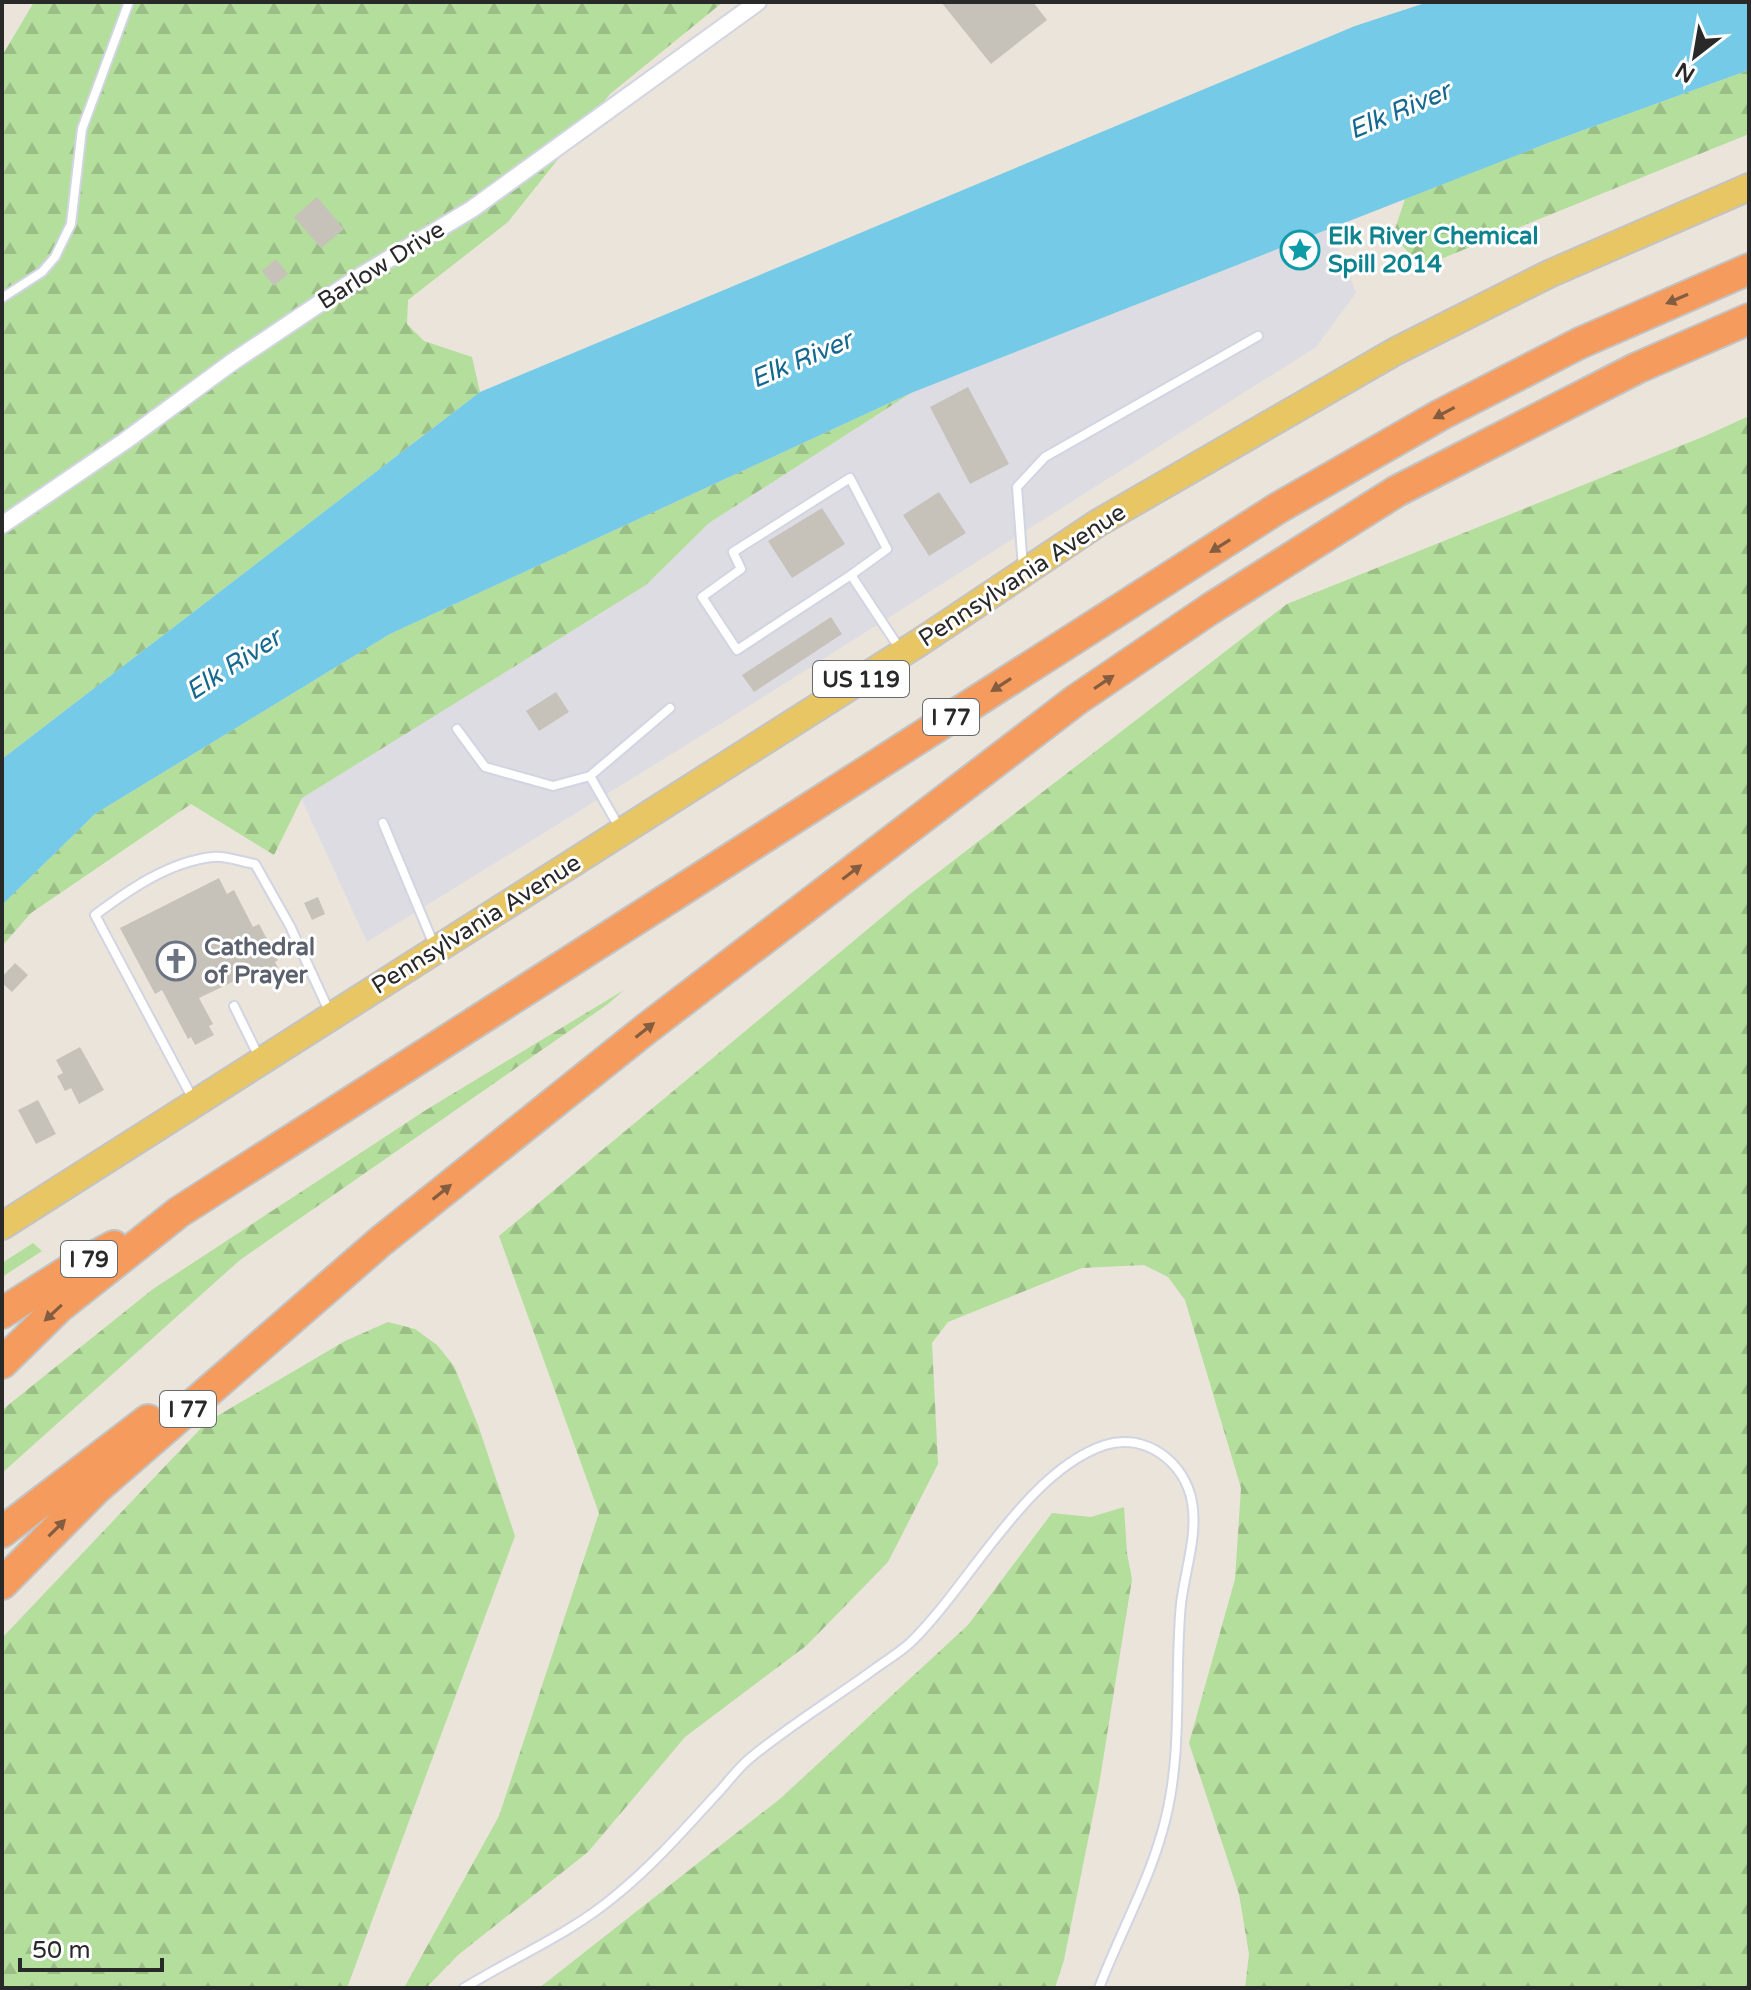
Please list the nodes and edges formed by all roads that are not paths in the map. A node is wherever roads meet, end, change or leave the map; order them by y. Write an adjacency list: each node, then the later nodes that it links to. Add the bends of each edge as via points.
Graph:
1 (129, 2): 5 (lane, via 82,129 71,224 42,272)
2 (758, 2): 8 (street, Barlow Drive, via 472,209 231,363)
3 (1749, 187): 9 (main road, Pennsylvania Avenue / US 119, via 1549,274 1396,351 1098,523)
4 (1749, 269): 22 (highway, I 77, one-way to 22, via 1580,343 1278,508)
5 (2, 298)
6 (1749, 319): 24 (highway, I 77, one-way to 6, via 646,1029 1076,700 1210,609 1397,491 1637,368)
7 (1258, 336): 9 (lane, via 1045,457 1017,487)
8 (2, 525)
9 (1023, 573): 11 (main road, Pennsylvania Avenue / US 119)
10 (851, 575): 10 (lane, via 887,549 850,478 733,552 741,569 702,597 737,650); 11 (lane)
11 (902, 653): 16 (main road, Pennsylvania Avenue / US 119)
12 (670, 708): 14 (lane)
13 (457, 729): 14 (lane, via 485,767 553,786)
14 (590, 776): 16 (lane)
15 (383, 823): 17 (lane)
16 (622, 831): 17 (main road, Pennsylvania Avenue / US 119)
17 (436, 949): 19 (main road, Pennsylvania Avenue / US 119)
18 (234, 1006): 20 (lane)
19 (331, 1016): 20 (main road, Pennsylvania Avenue / US 119); 21 (lane, via 255,864 214,856 159,873 95,915)
20 (261, 1060): 21 (main road, Pennsylvania Avenue / US 119)
21 (194, 1102): 23 (main road, Pennsylvania Avenue / US 119)
22 (179, 1212): 25 (highway, I 79, via 76,1266); 26 (highway, I 77, one-way to 26, via 58,1308)
23 (2, 1226)
24 (381, 1241): 27 (highway); 28 (highway, I 77, one-way to 24, via 96,1489)
25 (2, 1313)
26 (2, 1363)
27 (2, 1532)
28 (2, 1584)
29 (464, 1988): 30 (lane, via 570,1929 615,1897 748,1760 909,1644 1059,1469 1106,1445 1130,1443 1172,1459 1192,1497 1194,1522 1181,1605 1177,1727 1167,1813 1152,1866)
30 (1099, 1988)

